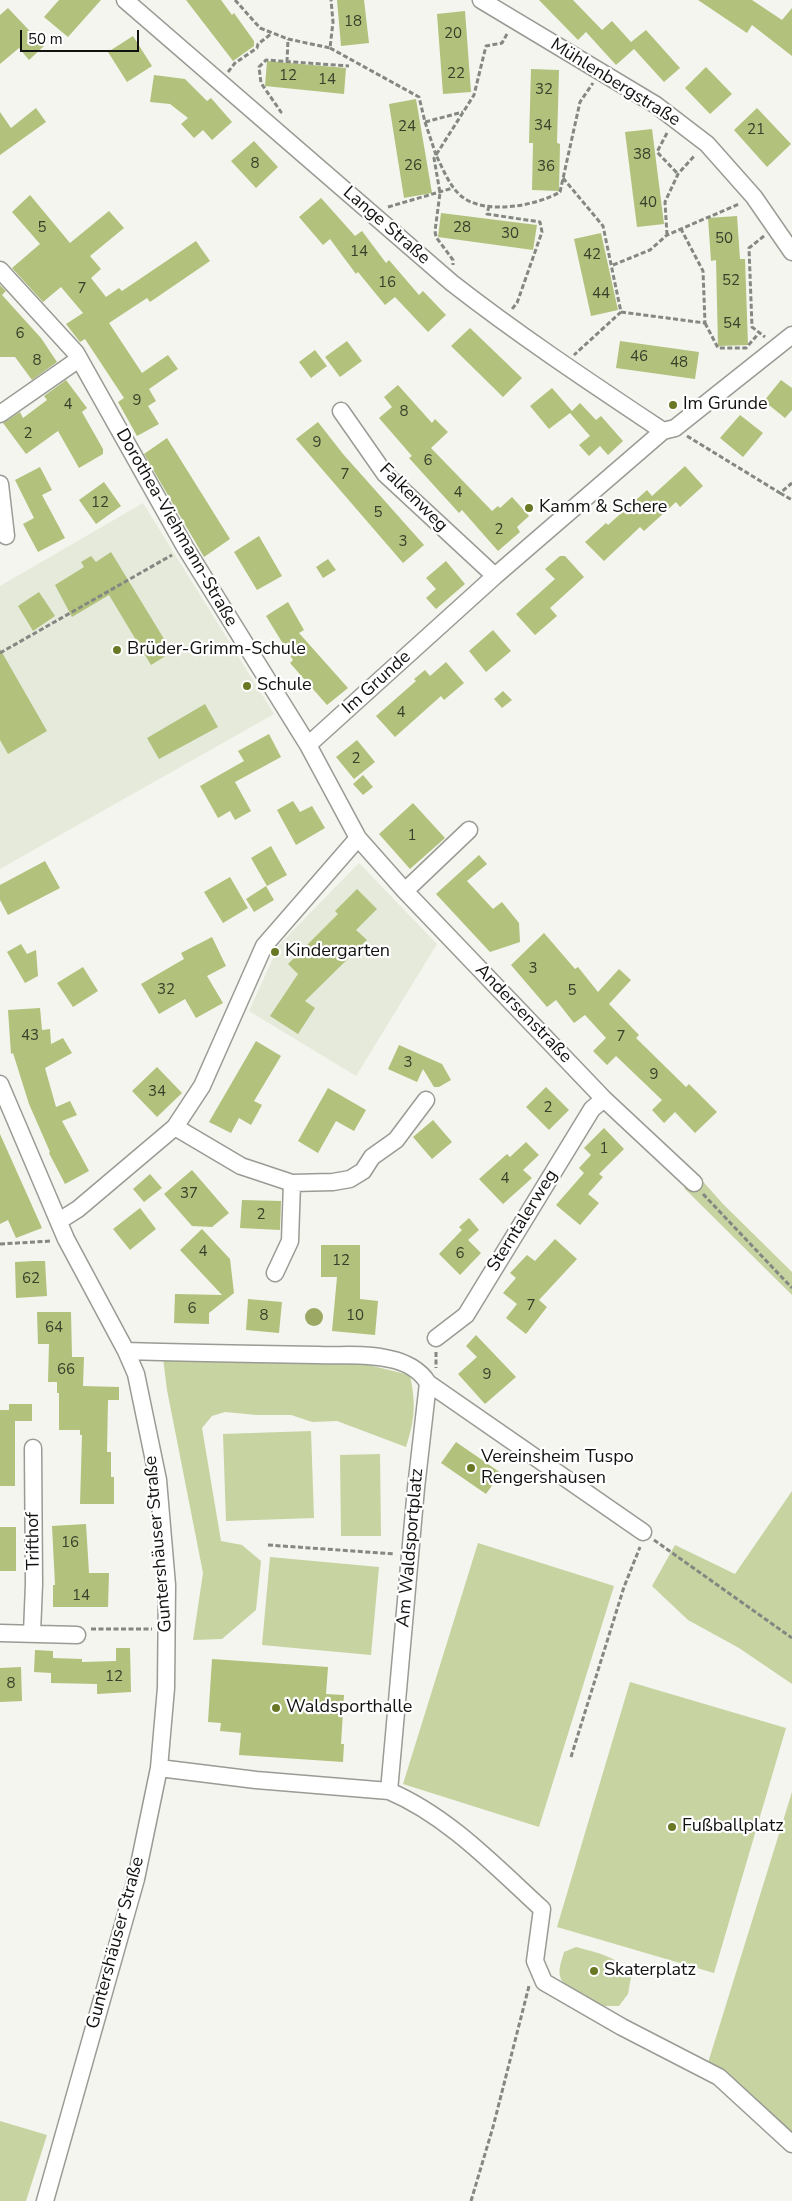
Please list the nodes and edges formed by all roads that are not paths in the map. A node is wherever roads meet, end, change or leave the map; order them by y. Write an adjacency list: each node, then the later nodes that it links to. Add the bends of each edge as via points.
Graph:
1 (125, 0): 9 (street, Lange Straße, via 452,283 562,364)
2 (481, 0): 3 (street, Mühlenbergstraße, via 656,105 707,144 754,197)
3 (792, 252)
4 (0, 270): 6 (street, Dorothea-Viehmann-Straße)
5 (792, 335): 9 (street, Im Grunde)
6 (79, 359): 8 (street); 13 (street, Dorothea-Viehmann-Straße, via 185,547)
7 (341, 411): 12 (street, Falkenweg, via 385,474)
8 (0, 414)
9 (669, 429): 12 (street, Im Grunde)
10 (0, 484): 11 (street)
11 (6, 536)
12 (495, 576): 13 (street, Im Grunde)
13 (308, 745): 15 (street, Dorothea-Viehmann-Straße)
14 (469, 830): 16 (street)
15 (358, 838): 16 (street, Andersenstraße); 20 (street, via 264,946 202,1086)
16 (405, 891): 18 (street, Andersenstraße)
17 (0, 1084): 23 (street, Guntershäuser Straße)
18 (604, 1099): 22 (street, Andersenstraße); 25 (street, Sterntalerweg, via 592,1109 466,1315)
19 (426, 1100): 21 (street, via 396,1140 372,1157 363,1171 350,1179 333,1182)
20 (175, 1127): 21 (street, via 241,1166); 23 (street, via 78,1209)
21 (292, 1183): 24 (street, via 290,1241)
22 (694, 1183)
23 (59, 1221): 26 (street, Guntershäuser Straße)
24 (275, 1273)
25 (436, 1338)
26 (126, 1351): 27 (street, via 319,1356 365,1354 411,1367); 33 (street, Guntershäuser Straße, via 136,1374 158,1480 167,1585 166,1688)
27 (428, 1383): 29 (street); 34 (street, Am Waldsportplatz)
28 (33, 1448): 31 (street, Trifthof)
29 (643, 1532)
30 (0, 1633): 31 (street)
31 (32, 1633): 32 (street)
32 (77, 1635)
33 (159, 1768): 34 (street); 36 (street, Guntershäuser Straße, via 136,1879)
34 (390, 1791): 35 (street, via 413,1801 470,1844 542,1909 535,1961 544,1982 630,2032 719,2077)
35 (792, 2144)
36 (45, 2201)

